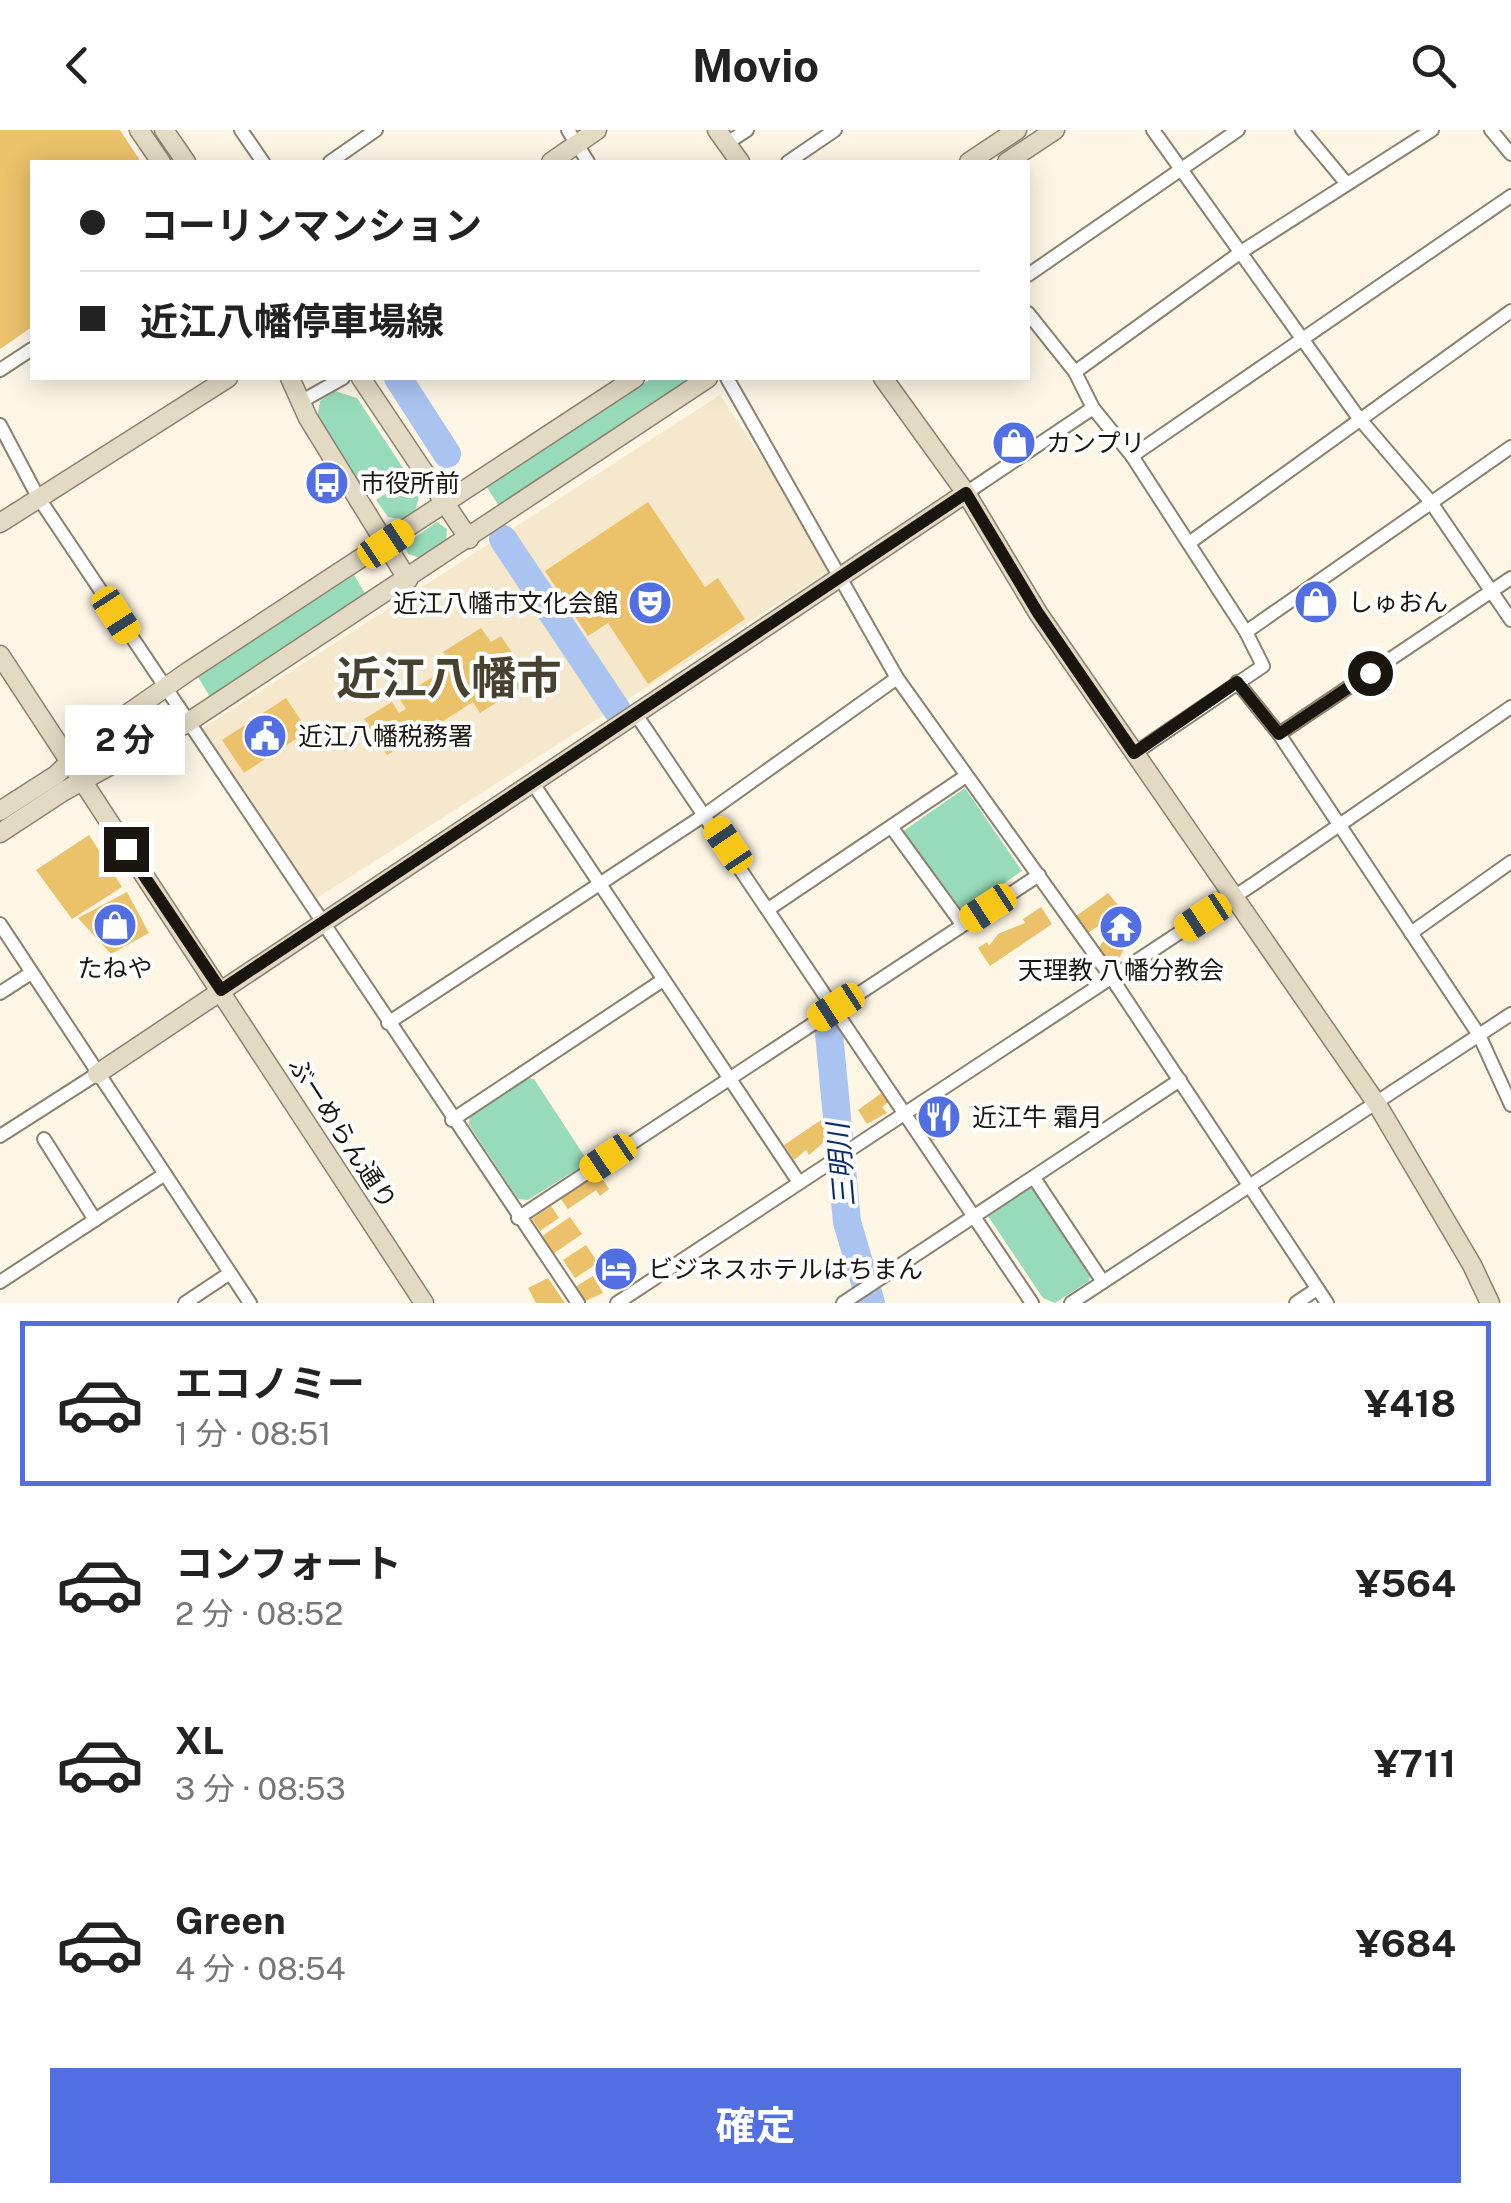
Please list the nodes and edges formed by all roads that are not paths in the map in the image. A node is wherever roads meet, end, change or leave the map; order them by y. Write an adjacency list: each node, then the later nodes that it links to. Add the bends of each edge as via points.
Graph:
1 (139, 130): 18 (street)
2 (241, 130): 20 (street)
3 (376, 130): 21 (street)
4 (597, 130): 16 (street)
5 (747, 130): 15 (street)
6 (835, 130): 25 (street)
7 (1017, 130): 26 (street)
8 (1055, 130): 27 (street)
9 (1153, 130): 28 (street)
10 (1238, 130): 28 (street)
11 (1302, 130): 29 (street)
12 (1432, 130): 29 (street)
13 (1491, 130): 17 (street)
14 (171, 133): 19 (street)
15 (722, 136): 24 (street)
16 (572, 138): 22 (street); 23 (street)
17 (1511, 153)
18 (160, 160)
19 (185, 160)
20 (262, 160)
21 (333, 160)
22 (553, 160)
23 (587, 160)
24 (739, 160)
25 (791, 160)
26 (971, 160)
27 (1010, 160)
28 (1179, 167): 31 (street); 32 (street)
29 (1347, 184): 31 (street)
30 (1511, 196): 35 (street)
31 (1240, 252): 35 (street); 38 (street)
32 (1030, 274)
33 (1511, 311): 49 (street)
34 (1030, 316): 38 (street)
35 (1301, 338): 49 (street); 52 (street)
36 (30, 349): 37 (street)
37 (0, 370)
38 (1075, 372): 48 (street)
39 (223, 380): 54 (street)
40 (291, 380): 47 (street)
41 (339, 380): 47 (street)
42 (362, 380): 56 (street)
43 (632, 380): 56 (street)
44 (705, 380): 58 (street)
45 (728, 380): 61 (street)
46 (885, 380): 53 (street)
47 (302, 401): 60 (street)
48 (1093, 408): 52 (street); 53 (street)
49 (1358, 418): 55 (street); 59 (street)
50 (0, 425): 54 (street)
51 (1511, 447): 55 (street)
52 (1132, 456): 59 (street)
53 (966, 493): 61 (street); 75 (street)
54 (38, 497): 57 (street); 70 (street)
55 (1430, 501): 64 (street); 66 (street)
56 (446, 504): 58 (street); 60 (street)
57 (0, 523)
58 (469, 539): 63 (street)
59 (1188, 543): 66 (street)
60 (386, 544): 63 (street); 70 (street)
61 (837, 578): 68 (street); 72 (street)
62 (1511, 578): 64 (street)
63 (408, 580): 73 (street)
64 (1493, 592): 65 (street); 74 (street)
65 (1511, 620)
66 (1246, 632): 69 (street, via 1262,666)
67 (0, 655): 76 (street, ぶーめらん通り)
68 (897, 678): 77 (street); 81 (street)
69 (1237, 682): 74 (street); 75 (street)
70 (164, 688): 73 (street); 76 (street)
71 (1511, 708): 83 (street)
72 (635, 712): 79 (street); 81 (street)
73 (187, 723): 78 (street); 90 (street)
74 (1279, 734): 83 (street)
75 (1134, 753): 88 (street)
76 (68, 761): 78 (street, ぶーめらん通り); 80 (street)
77 (966, 776): 82 (street); 86 (street)
78 (81, 782): 84 (street); 97 (street, ぶーめらん通り)
79 (532, 782): 87 (street); 90 (street)
80 (0, 811)
81 (706, 814): 87 (street); 89 (street)
82 (892, 828): 89 (street); 92 (street)
83 (1337, 828): 88 (street); 93 (street)
84 (0, 833)
85 (1511, 862): 93 (street)
86 (1039, 875): 92 (street); 95 (street)
87 (600, 884): 96 (street); 101 (street)
88 (1233, 896): 95 (street); 106 (street)
89 (770, 908): 99 (street)
90 (323, 921): 97 (street); 101 (street)
91 (0, 924): 94 (street)
92 (962, 924): 99 (street)
93 (1411, 933): 102 (street)
94 (30, 972): 98 (street); 103 (street)
95 (1111, 978): 105 (street); 108 (street)
96 (663, 980): 104 (street); 109 (street)
97 (221, 990): 103 (street); 125 (street, ぶーめらん通り)
98 (0, 992)
99 (836, 1007): 104 (street); 108 (street)
100 (1511, 1014): 102 (street)
101 (388, 1023): 109 (street)
102 (1479, 1036): 106 (street); 107 (street)
103 (98, 1074): 110 (street); 112 (street)
104 (728, 1077): 114 (street); 117 (street)
105 (1180, 1080): 113 (street); 115 (street)
106 (1377, 1104): 115 (street); 133 (street)
107 (1511, 1105)
108 (903, 1111): 114 (street); 116 (street)
109 (452, 1120): 117 (street)
110 (0, 1136)
111 (44, 1139): 118 (street)
112 (165, 1174): 118 (street); 119 (street)
113 (1034, 1178): 116 (street); 121 (street)
114 (798, 1181): 127 (street)
115 (1248, 1186): 121 (street); 122 (street)
116 (973, 1216): 128 (street); 129 (street)
117 (518, 1218): 126 (street)
118 (95, 1220): 120 (street)
119 (230, 1273): 123 (street); 124 (street)
120 (0, 1282)
121 (1103, 1282): 130 (street)
122 (1317, 1289): 131 (street); 132 (street)
123 (185, 1303)
124 (250, 1303)
125 (424, 1303)
126 (578, 1303)
127 (617, 1303)
128 (842, 1303)
129 (1032, 1303)
130 (1071, 1303)
131 (1296, 1303)
132 (1327, 1303)
133 (1490, 1303)

